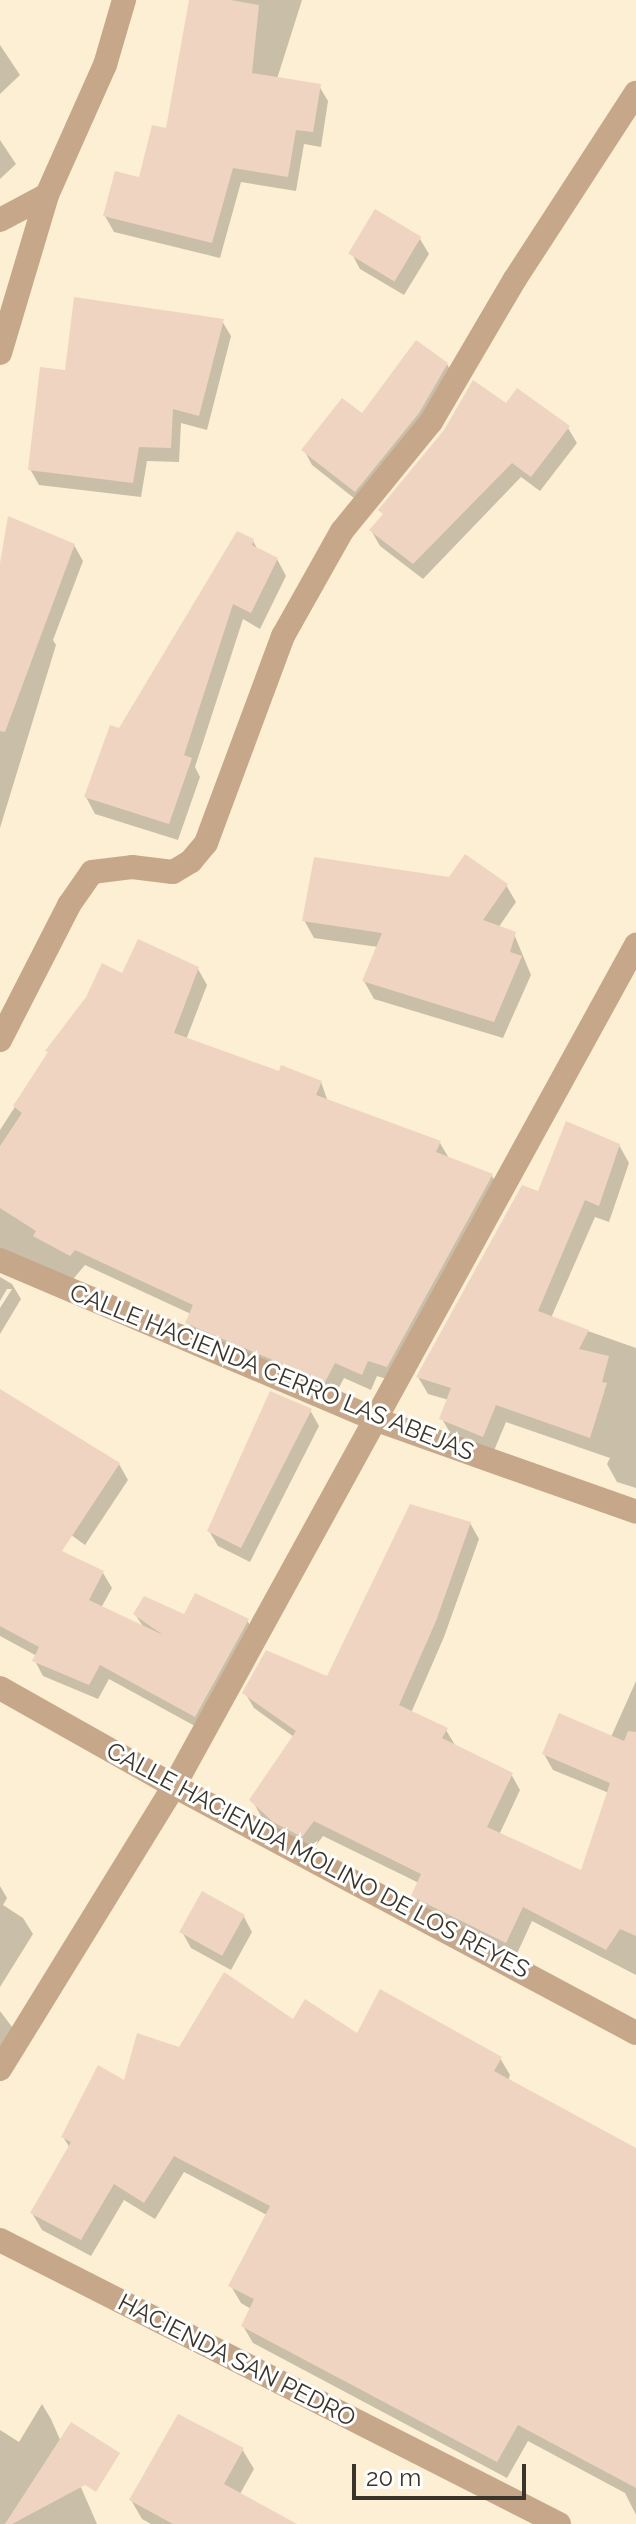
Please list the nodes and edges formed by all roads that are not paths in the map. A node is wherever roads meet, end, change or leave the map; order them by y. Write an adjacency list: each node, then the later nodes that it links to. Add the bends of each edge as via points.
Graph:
1 (124, 0): 3 (street, via 105,65)
2 (636, 93): 7 (street, via 515,279 431,422 342,531 283,636 206,843 173,872 132,867 92,872 69,905)
3 (47, 195): 4 (street); 5 (street)
4 (0, 220)
5 (0, 353)
6 (636, 945): 9 (street)
7 (0, 1040)
8 (0, 1260): 9 (street, CALLE HACIENDA CERRO LAS ABEJAS)
9 (374, 1419): 10 (street, CALLE HACIENDA CERRO LAS ABEJAS); 12 (street)
10 (636, 1512)
11 (0, 1688): 12 (street, CALLE HACIENDA MOLINO DE LOS REYES)
12 (174, 1786): 13 (street, CALLE HACIENDA MOLINO DE LOS REYES); 14 (street)
13 (636, 2033)
14 (0, 2069)
15 (0, 2240): 16 (street, HACIENDA SAN PEDRO)
16 (559, 2524)

